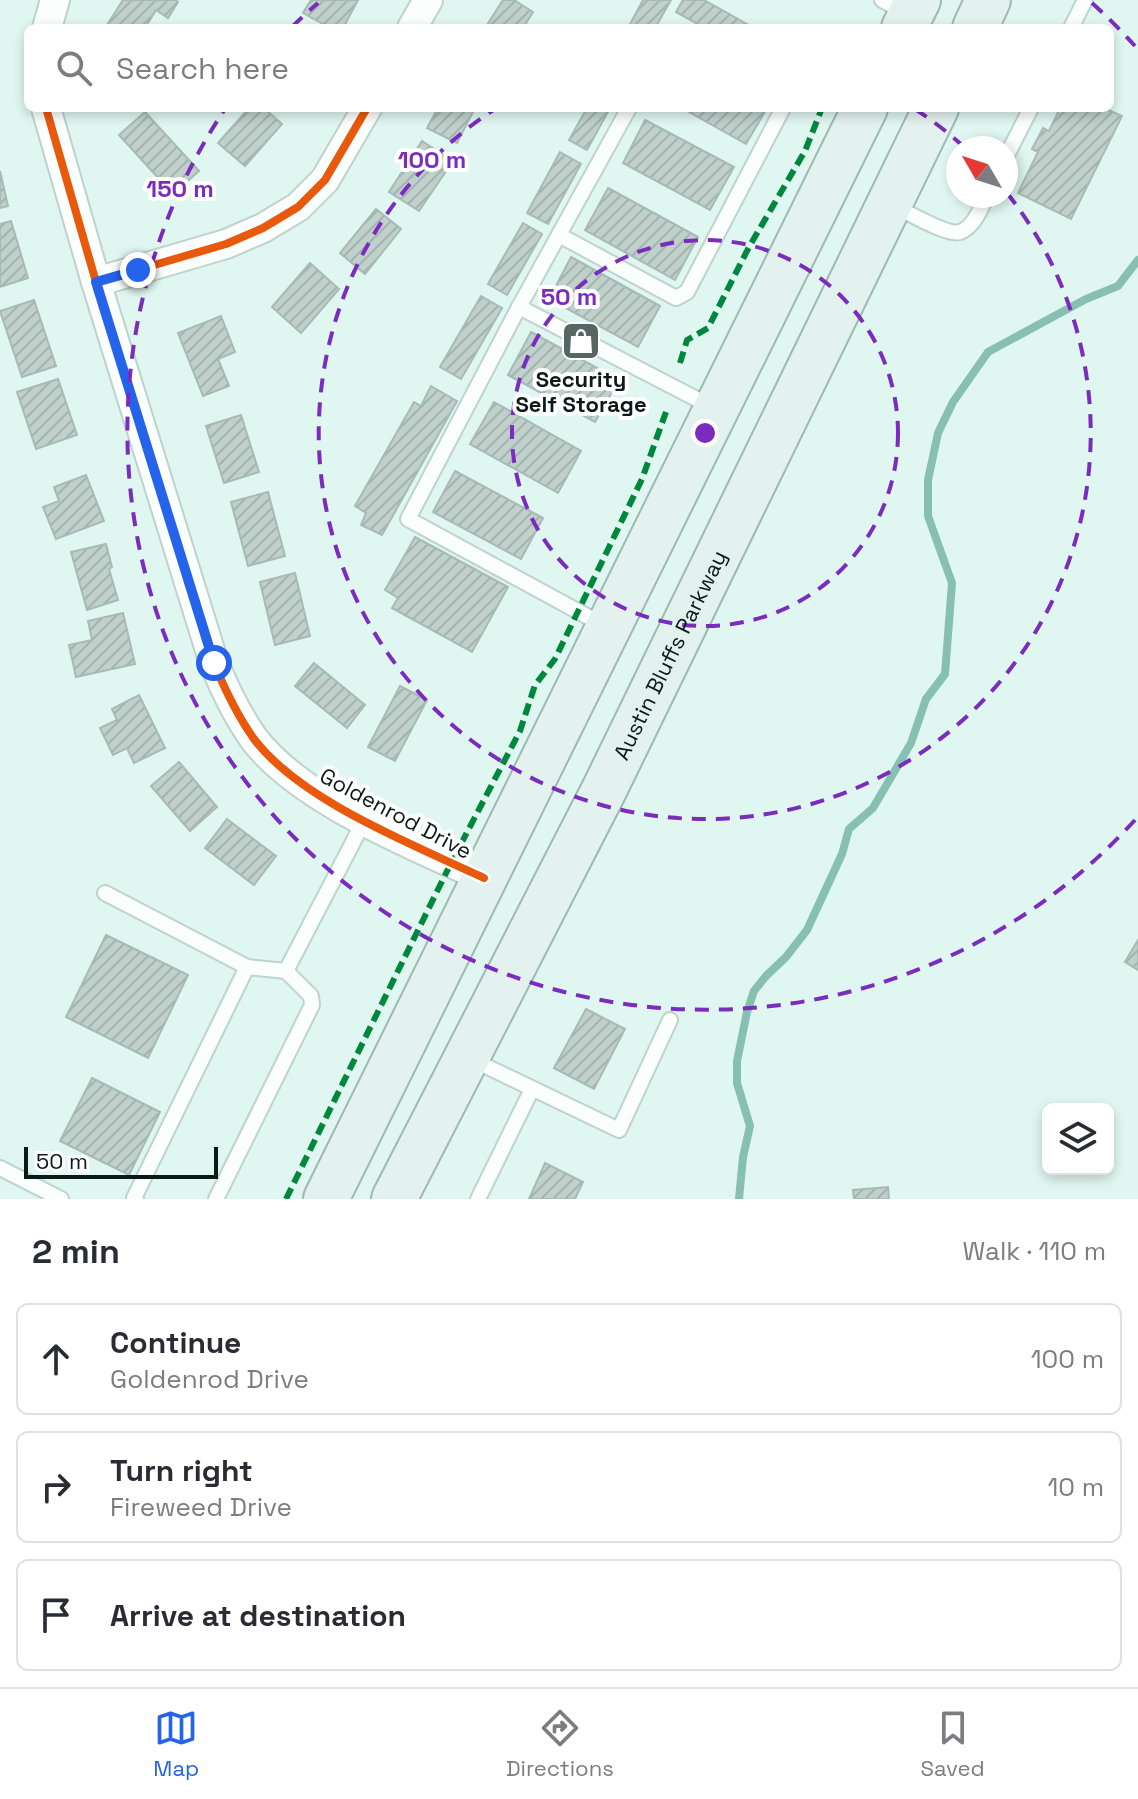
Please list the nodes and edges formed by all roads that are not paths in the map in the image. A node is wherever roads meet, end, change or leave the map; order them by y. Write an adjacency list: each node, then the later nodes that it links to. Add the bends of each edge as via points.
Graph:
1 (55, 0): 5 (street)
2 (428, 0): 6 (street)
3 (988, 0): 7 (main road)
4 (1085, 0): 8 (lane)
5 (48, 24)
6 (414, 24)
7 (977, 24)
8 (1073, 24)
9 (47, 112): 20 (street, Goldenrod Drive)
10 (365, 112): 20 (street, via 325,180 298,207 226,244)
11 (627, 112): 19 (lane)
12 (781, 112): 19 (lane, via 687,292 676,298)
13 (863, 112): 22 (main road)
14 (934, 112): 17 (main road, Austin Bluffs Parkway)
15 (1029, 112): 16 (lane)
16 (1017, 136)
17 (890, 204): 18 (lane, via 955,233 969,226); 30 (main road, Austin Bluffs Parkway)
18 (981, 208)
19 (559, 235): 21 (lane)
20 (96, 282): 24 (street, Goldenrod Drive, via 214,663 232,704 281,768)
21 (519, 307): 22 (lane); 23 (lane, via 408,519)
22 (717, 409): 23 (main road)
23 (609, 628): 25 (main road)
24 (364, 821): 25 (street, Goldenrod Drive); 28 (lane)
25 (484, 878): 36 (main road)
26 (105, 893): 27 (lane)
27 (247, 967): 28 (lane); 34 (lane)
28 (286, 971): 35 (lane, via 311,996 312,1005)
29 (670, 1020): 31 (lane, via 619,1130)
30 (467, 1058): 31 (lane); 37 (main road, Austin Bluffs Parkway)
31 (532, 1089): 38 (lane)
32 (0, 1168): 33 (lane)
33 (61, 1199)
34 (135, 1199)
35 (216, 1199)
36 (326, 1199)
37 (394, 1199)
38 (478, 1199)

